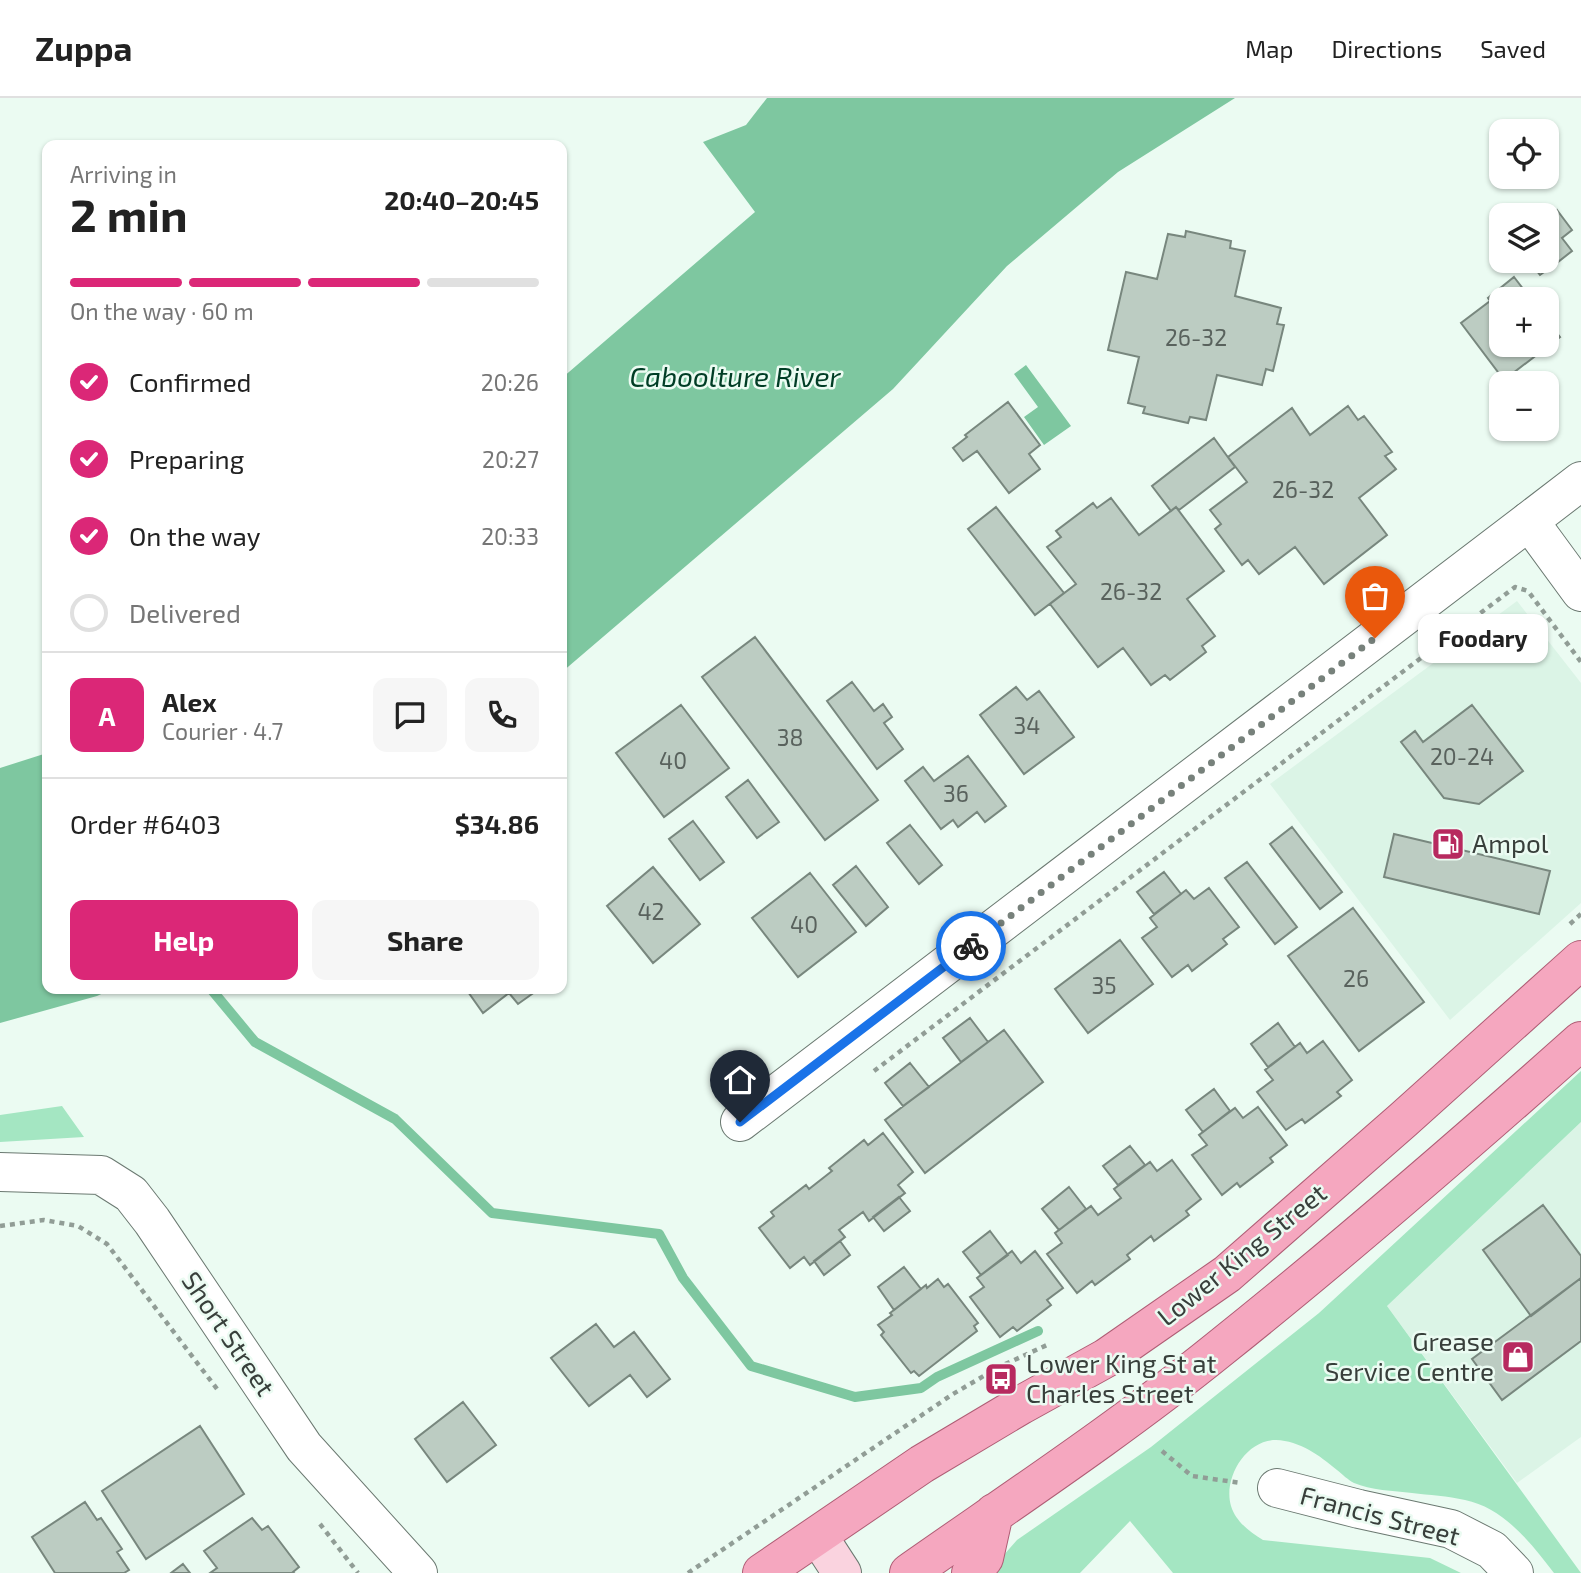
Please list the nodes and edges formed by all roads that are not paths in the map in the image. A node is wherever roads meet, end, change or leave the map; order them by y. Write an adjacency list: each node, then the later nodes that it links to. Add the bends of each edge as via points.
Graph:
1 (1581, 481): 2 (street)
2 (1529, 521): 3 (street); 6 (street)
3 (1581, 592)
4 (1571, 946): 10 (main road, Lower King Street, via 1403,1120 1227,1274 1106,1358 922,1464)
5 (1581, 1041): 9 (main road, via 1461,1148 1217,1351)
6 (740, 1122)
7 (0, 1172): 12 (street, Short Street, via 101,1175 131,1194 304,1447)
8 (1277, 1488): 16 (street, Francis Street, via 1451,1529 1492,1550)
9 (994, 1513): 14 (main road); 15 (main road, via 984,1558)
10 (817, 1536): 11 (main road, Lower King Street); 13 (main road)
11 (772, 1570)
12 (418, 1573)
13 (842, 1573)
14 (909, 1573)
15 (971, 1573)
16 (1514, 1573)

